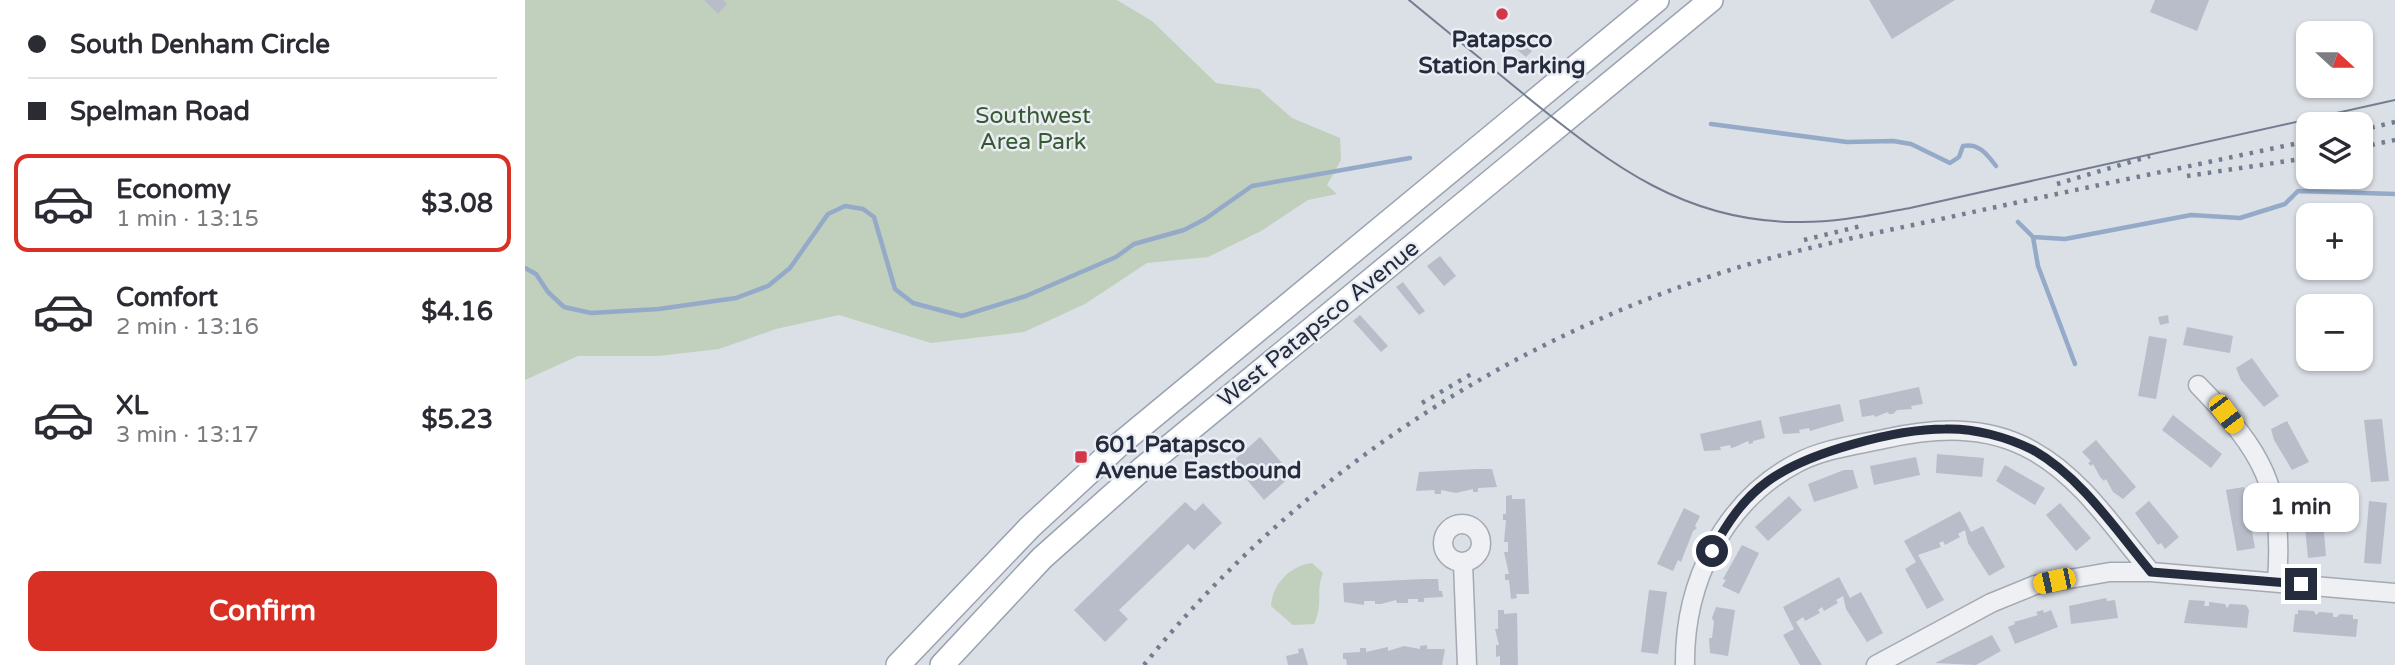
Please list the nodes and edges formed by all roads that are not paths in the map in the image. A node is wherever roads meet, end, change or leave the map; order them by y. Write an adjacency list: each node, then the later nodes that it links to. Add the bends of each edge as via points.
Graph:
1 (1657, 0): 11 (main road, West Patapsco Avenue, via 1121,443 1030,527)
2 (1699, 0): 4 (main road, via 1658,34)
3 (1711, 0): 4 (main road, West Patapsco Avenue)
4 (1649, 49): 12 (main road, West Patapsco Avenue, via 1142,469 1042,558)
5 (2198, 384): 8 (street, via 2243,437 2274,492 2279,520)
6 (1463, 562): 13 (street)
7 (2151, 572): 8 (street); 10 (street, via 2110,572 2035,585 1991,603); 14 (street, via 2077,485 2032,450 1977,432 1927,430 1799,462 1747,499 1712,551 1689,612)
8 (2277, 582): 9 (street)
9 (2395, 593)
10 (1895, 660): 15 (street)
11 (898, 665)
12 (942, 665)
13 (1467, 665)
14 (1685, 665)
15 (1876, 665)

